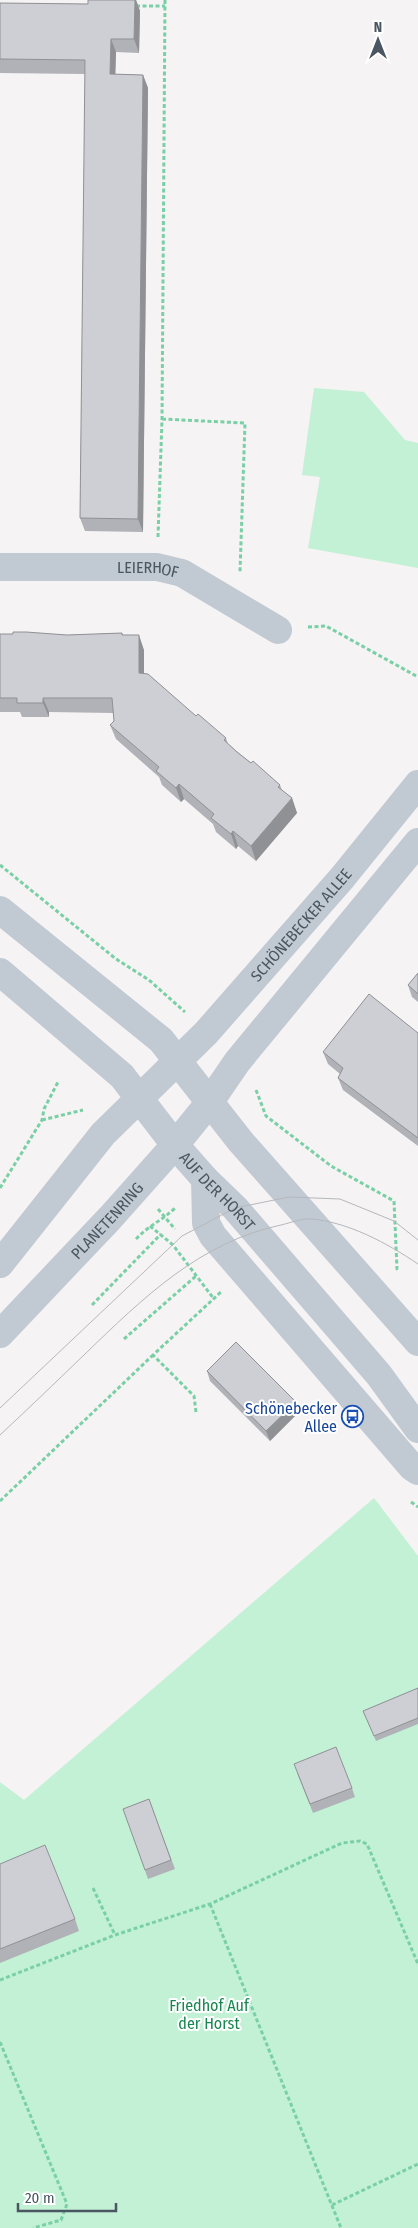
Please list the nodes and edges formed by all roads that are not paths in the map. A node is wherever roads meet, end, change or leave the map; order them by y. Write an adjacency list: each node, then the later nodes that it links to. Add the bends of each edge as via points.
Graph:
1 (0, 567): 2 (street, LEIERHOF, via 157,567 182,573)
2 (278, 630)
3 (418, 784): 7 (street, SCHÖNEBECKER ALLEE, via 342,878 206,1033)
4 (418, 842): 9 (street, via 236,1062)
5 (0, 910): 7 (street, via 161,1040)
6 (0, 972): 8 (street, AUF DER HORST, via 122,1076)
7 (176, 1060): 8 (street); 9 (street)
8 (138, 1098): 10 (street, AUF DER HORST); 12 (street, via 86,1154)
9 (209, 1103): 10 (street, PLANETENRING); 14 (street)
10 (175, 1145): 11 (street, AUF DER HORST); 13 (street, PLANETENRING)
11 (205, 1179): 15 (street, AUF DER HORST, via 379,1375); 16 (street, via 206,1223 214,1236)
12 (0, 1264)
13 (0, 1334)
14 (418, 1342)
15 (418, 1429)
16 (418, 1471)

